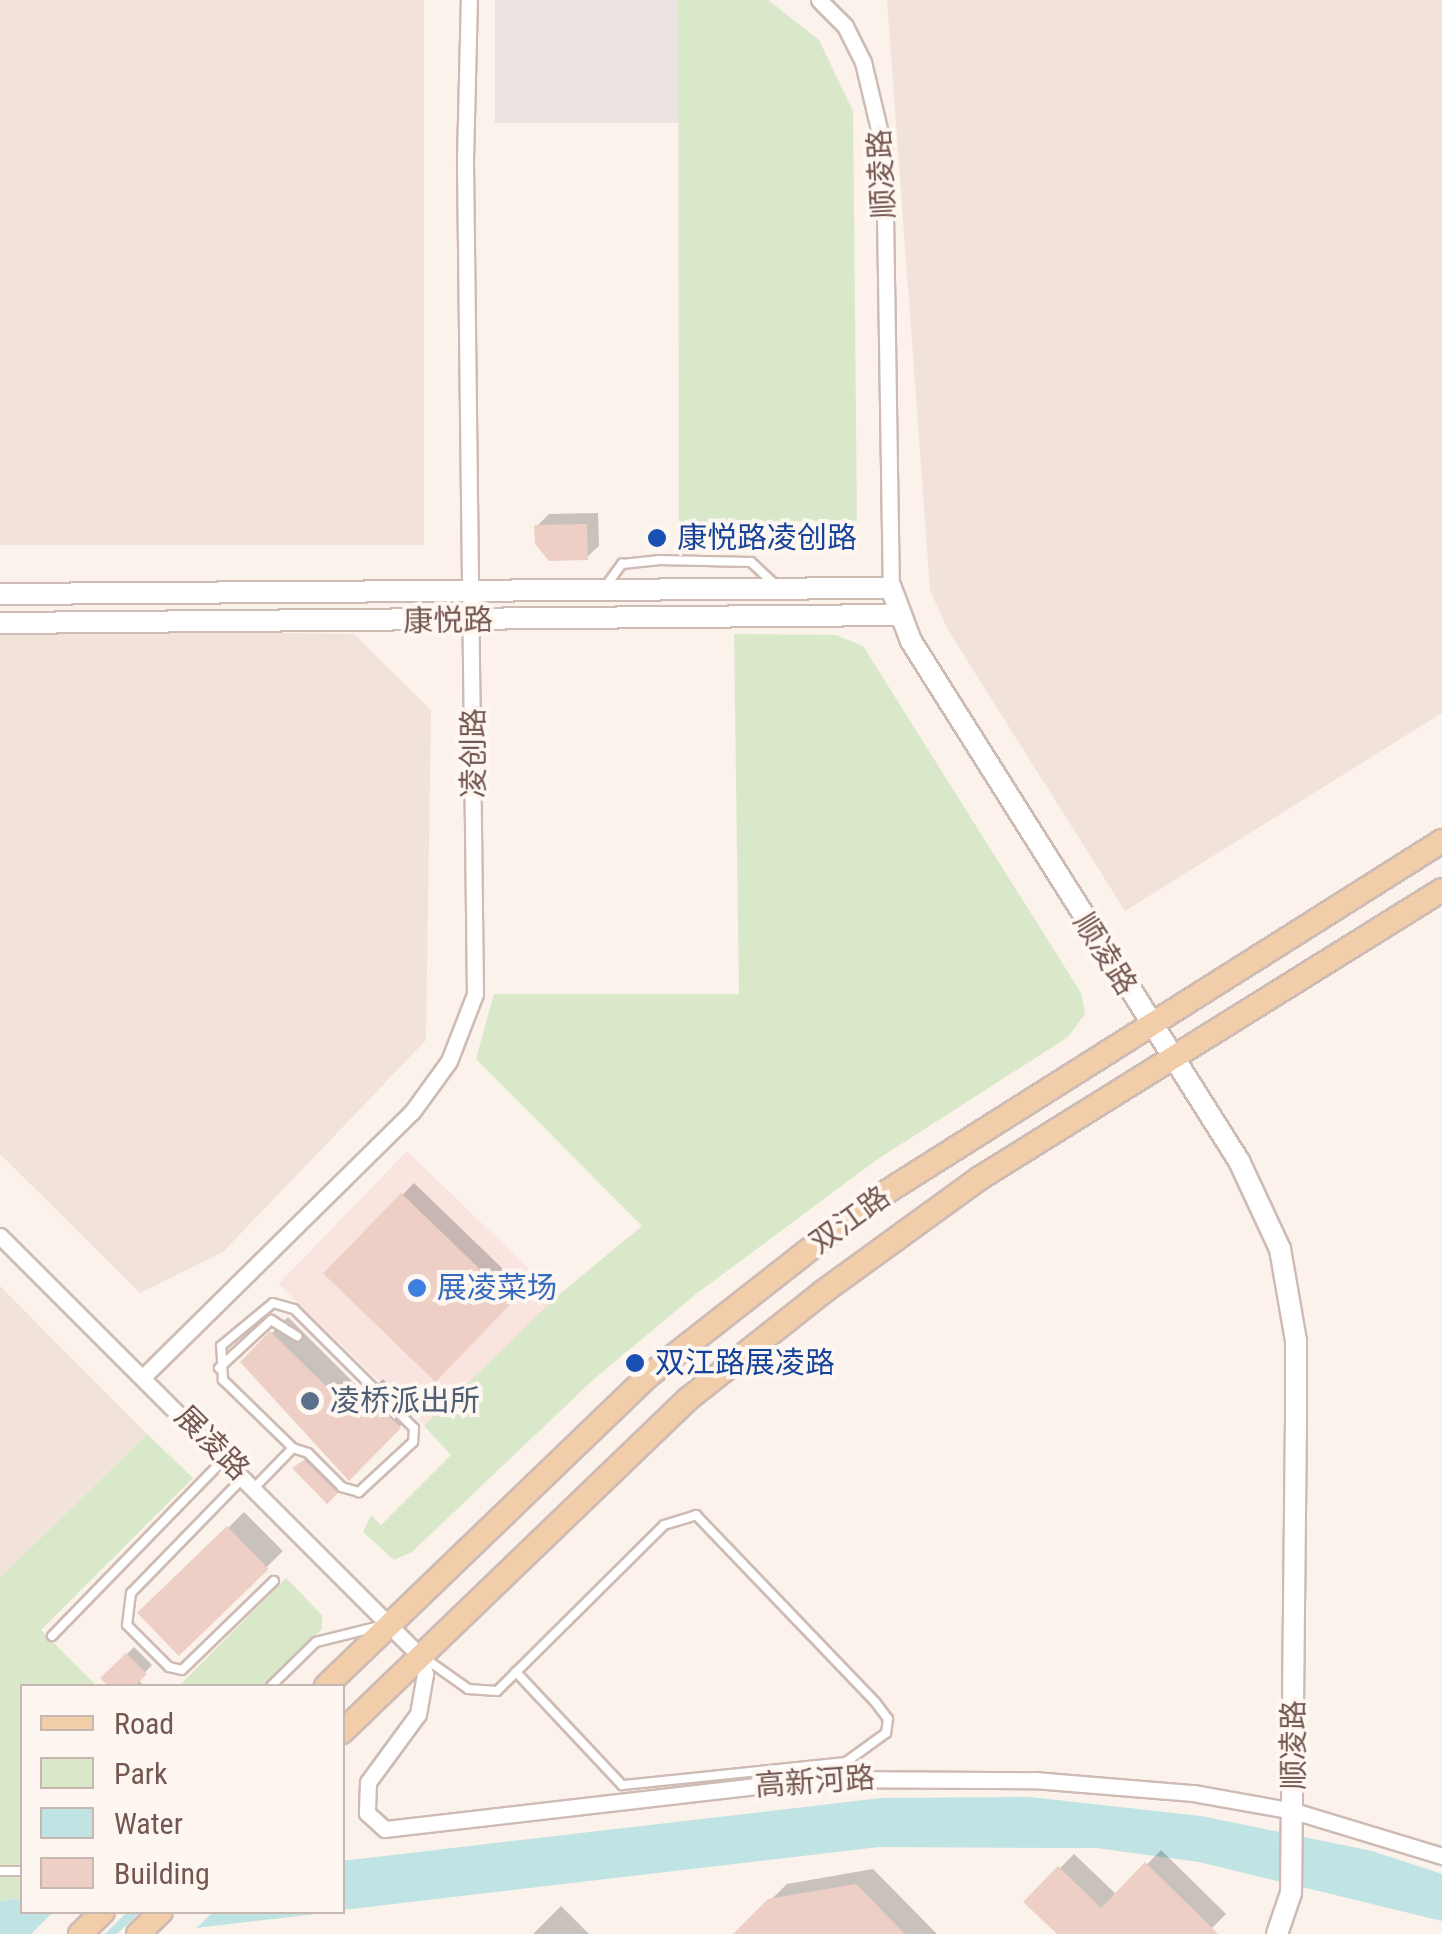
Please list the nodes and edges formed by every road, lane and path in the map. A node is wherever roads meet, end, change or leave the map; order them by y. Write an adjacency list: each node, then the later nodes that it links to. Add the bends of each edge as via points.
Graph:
1 (469, 0): 3 (street, 凌创路, via 465,160)
2 (819, 0): 4 (street, 顺凌路, via 846,26 863,62 884,150)
3 (473, 588): 4 (street, 康悦路); 5 (street, 康悦路); 7 (street, 凌创路)
4 (890, 588): 6 (street, 顺凌路)
5 (0, 594)
6 (897, 615): 7 (street, 康悦路); 11 (street, 顺凌路)
7 (474, 620): 8 (street, 康悦路); 16 (street, 凌创路, via 475,994 465,1030 412,1112)
8 (0, 624)
9 (1442, 841): 11 (main road, 双江路)
10 (1442, 890): 12 (main road, 双江路)
11 (1150, 1024): 12 (street, 顺凌路); 21 (main road, 双江路, via 870,1204 698,1334)
12 (1172, 1060): 23 (main road, 双江路, via 980,1178 746,1352 632,1450); 28 (street, 顺凌路, via 1239,1162 1280,1249 1296,1340)
13 (0, 1236): 16 (street, 展凌路)
14 (297, 1336): 15 (lane, via 271,1320)
15 (219, 1368): 17 (lane); 17 (lane, via 221,1346 254,1314 284,1304 415,1435 359,1492 342,1487 308,1453)
16 (144, 1376): 18 (street, 展凌路)
17 (293, 1448): 19 (lane)
18 (226, 1456): 19 (street, 展凌路); 22 (lane)
19 (250, 1481): 20 (lane, via 131,1593 127,1625 169,1667 182,1670); 21 (street, 展凌路)
20 (274, 1581)
21 (390, 1624): 23 (street, 展凌路); 25 (lane, via 316,1642); 26 (main road, 双江路)
22 (52, 1636)
23 (419, 1655): 24 (lane, via 468,1689 485,1693 497,1692); 27 (main road, 双江路); 28 (street, 高新河路, via 425,1674 418,1714 368,1782 367,1813 385,1830 868,1776 1054,1782)
24 (516, 1672): 24 (lane, via 664,1526 696,1515 876,1703 888,1719 886,1733 846,1762 622,1785)
25 (273, 1684)
26 (328, 1684)
27 (345, 1729)
28 (1294, 1811): 29 (street, 高新河路); 34 (street, 顺凌路, via 1291,1893)
29 (1442, 1856)
30 (101, 1914): 32 (main road)
31 (159, 1914): 33 (main road)
32 (80, 1934)
33 (138, 1934)
34 (1277, 1934)

